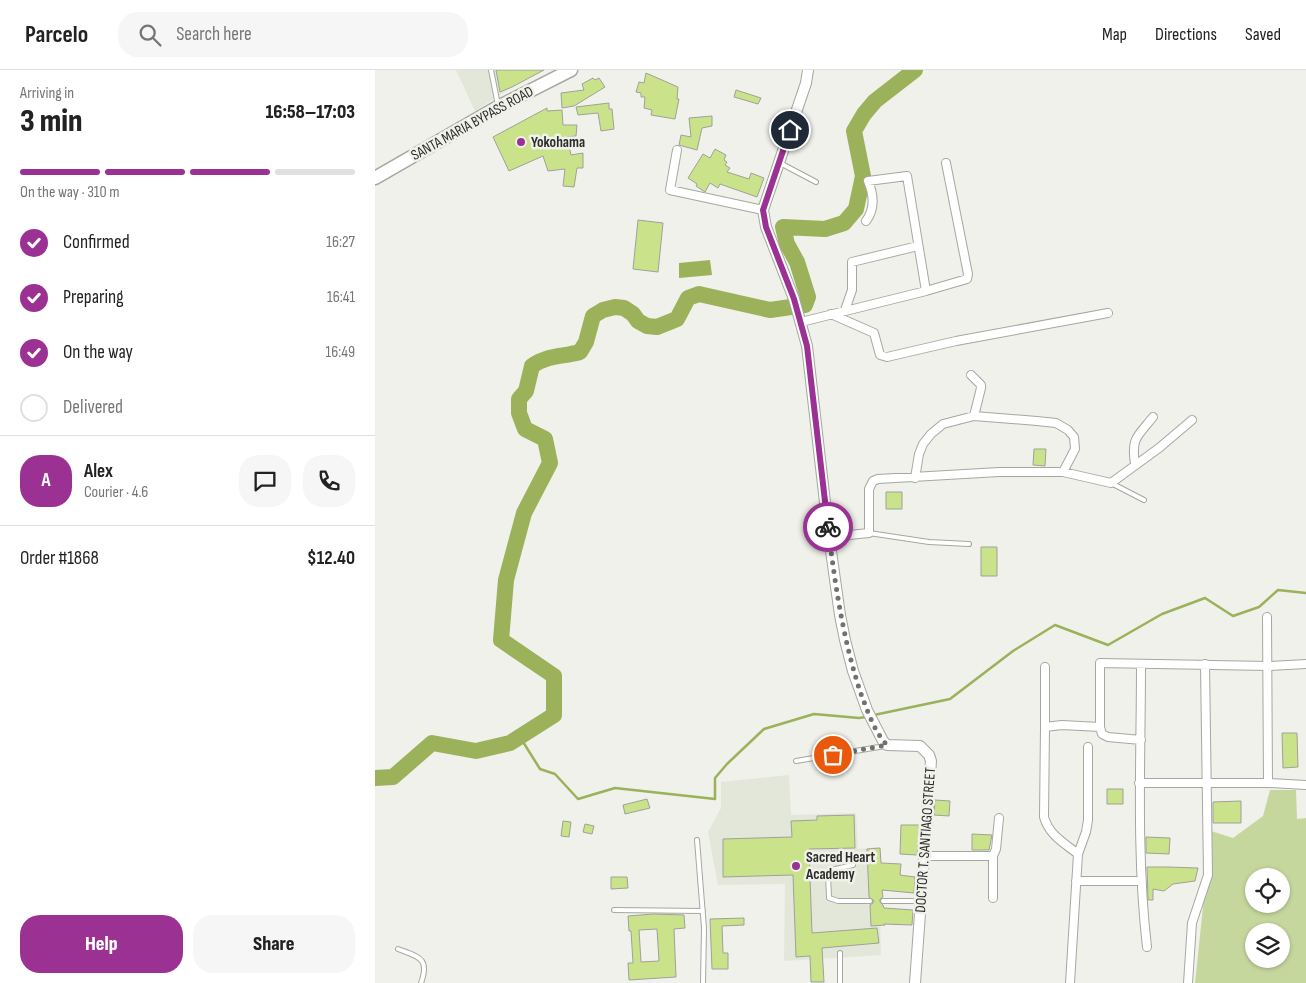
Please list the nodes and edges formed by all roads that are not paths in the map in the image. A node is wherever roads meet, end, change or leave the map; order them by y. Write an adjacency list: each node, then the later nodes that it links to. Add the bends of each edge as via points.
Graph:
1 (491, 70): 4 (lane)
2 (571, 70): 4 (main road, SANTA MARIA BYPASS ROAD)
3 (808, 70): 6 (street)
4 (498, 107): 8 (main road, SANTA MARIA BYPASS ROAD)
5 (677, 150): 10 (street, via 670,190)
6 (779, 162): 9 (lane); 10 (street)
7 (946, 162): 13 (street, via 969,274 967,278)
8 (375, 178)
9 (816, 182)
10 (763, 210): 17 (street, via 766,227)
11 (866, 221): 12 (street, via 873,203 868,181 907,176)
12 (918, 246): 13 (street); 14 (street, via 853,262 852,290)
13 (926, 290): 14 (street)
14 (845, 310): 16 (street)
15 (1108, 313): 16 (street, via 887,357 880,355 874,333)
16 (831, 314): 17 (street)
17 (800, 321): 28 (street, via 807,346)
18 (971, 375): 19 (street, via 981,385)
19 (974, 416): 23 (street, via 1037,420 1068,430 1074,437 1075,449); 24 (street, via 943,424 931,434 919,454)
20 (1153, 417): 22 (street, via 1134,442)
21 (1192, 420): 22 (street)
22 (1135, 464): 25 (street)
23 (1063, 472): 24 (street, via 999,472); 25 (street)
24 (915, 478): 27 (street, via 873,481 869,489)
25 (1111, 483): 26 (lane)
26 (1144, 500)
27 (869, 533): 28 (street); 29 (lane)
28 (829, 537): 39 (street, via 840,615 853,671 869,715)
29 (969, 544)
30 (1267, 617): 34 (street)
31 (1141, 664): 32 (street); 37 (street, via 1100,663); 38 (street)
32 (1205, 664): 34 (street); 42 (street)
33 (1306, 664): 34 (street)
34 (1268, 666): 44 (street)
35 (1045, 667): 36 (street)
36 (1045, 727): 37 (street); 48 (street, via 1044,817 1051,833)
37 (1100, 727): 38 (street, via 1104,737)
38 (1141, 740): 43 (street)
39 (887, 745): 41 (lane); 49 (street, DOCTOR T. SANTIAGO STREET, via 920,746 931,761)
40 (1088, 747): 48 (street, via 1087,832)
41 (796, 761)
42 (1207, 782): 43 (street); 44 (street); 68 (street, via 1208,875 1192,923)
43 (1139, 783): 53 (street)
44 (1269, 783): 45 (street)
45 (1306, 785)
46 (999, 818): 50 (street)
47 (697, 840): 59 (lane)
48 (1078, 854): 52 (street)
49 (924, 856): 50 (street); 57 (street, DOCTOR T. SANTIAGO STREET)
50 (993, 856): 54 (street)
51 (853, 866): 55 (lane, via 831,870 828,874 829,898)
52 (1076, 881): 53 (street); 67 (street)
53 (1140, 881): 60 (street)
54 (993, 898)
55 (870, 901)
56 (883, 901): 57 (lane)
57 (920, 902): 66 (street, DOCTOR T. SANTIAGO STREET)
58 (614, 910): 59 (lane)
59 (703, 911): 64 (lane)
60 (1147, 947)
61 (398, 950): 63 (lane, via 422,959 425,972)
62 (840, 954): 65 (lane)
63 (421, 983)
64 (703, 983)
65 (840, 983)
66 (915, 983)
67 (1070, 983)
68 (1188, 983)

